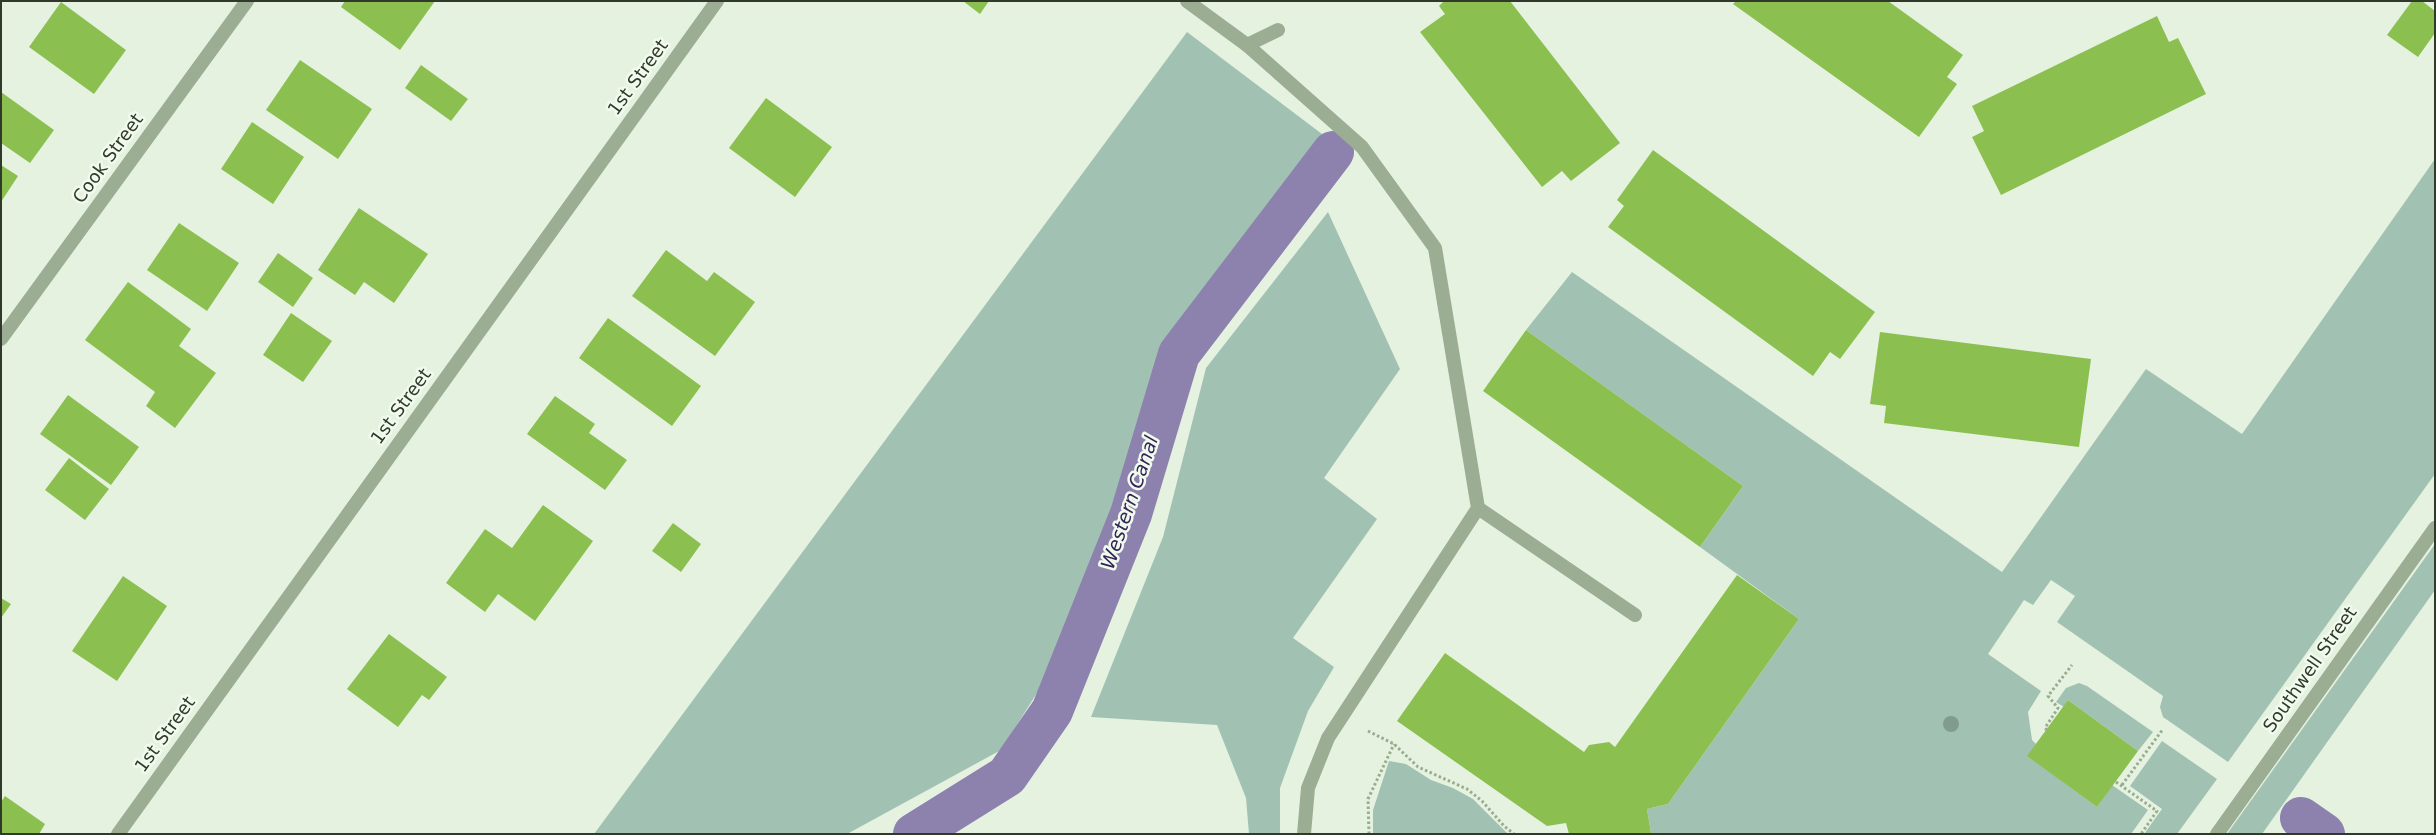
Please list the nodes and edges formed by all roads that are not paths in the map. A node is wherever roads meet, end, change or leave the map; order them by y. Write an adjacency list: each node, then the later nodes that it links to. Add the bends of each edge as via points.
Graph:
1 (247, 1): 6 (street, Cook Street)
2 (716, 1): 10 (street, 1st Street)
3 (1187, 1): 5 (street)
4 (1278, 30): 5 (street)
5 (1247, 46): 7 (street, via 1362,147 1435,248)
6 (1, 339)
7 (1478, 508): 9 (street); 11 (street, via 1328,738 1308,788)
8 (2435, 528): 12 (street, Southwell Street)
9 (1635, 615)
10 (118, 834)
11 (1304, 834)
12 (2217, 834)

